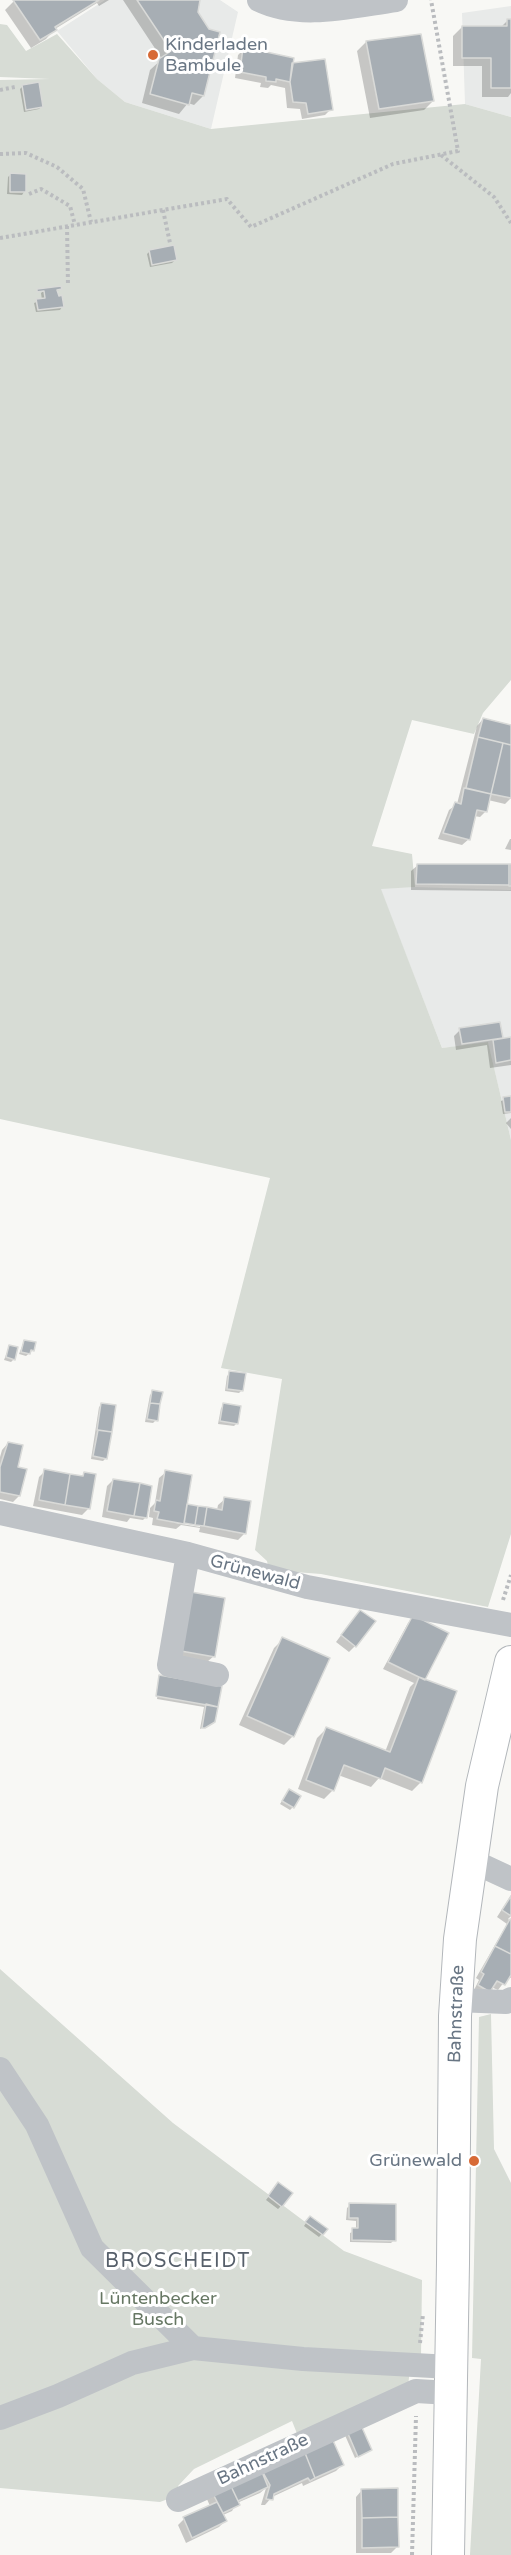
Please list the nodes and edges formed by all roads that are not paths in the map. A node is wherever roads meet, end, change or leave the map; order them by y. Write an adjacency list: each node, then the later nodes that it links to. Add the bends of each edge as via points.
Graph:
1 (259, 0): 2 (street, via 271,6 301,10)
2 (396, 0)
3 (0, 1513): 4 (street, Grünewald)
4 (188, 1554): 5 (street, Grünewald, via 307,1587); 7 (street, via 169,1665)
5 (511, 1625)
6 (511, 1665): 8 (main road, Bahnstraße, via 488,1756)
7 (217, 1675)
8 (470, 1860): 9 (street); 11 (main road, Bahnstraße)
9 (511, 1880)
10 (511, 1999): 11 (street)
11 (456, 2000): 14 (main road, Bahnstraße)
12 (0, 2069): 13 (street, via 37,2125 92,2248)
13 (193, 2348): 14 (street, via 418,2365); 15 (street, via 132,2363)
14 (450, 2380): 16 (street, Bahnstraße, via 416,2391); 17 (main road, Bahnstraße)
15 (0, 2418)
16 (178, 2500)
17 (448, 2555)

